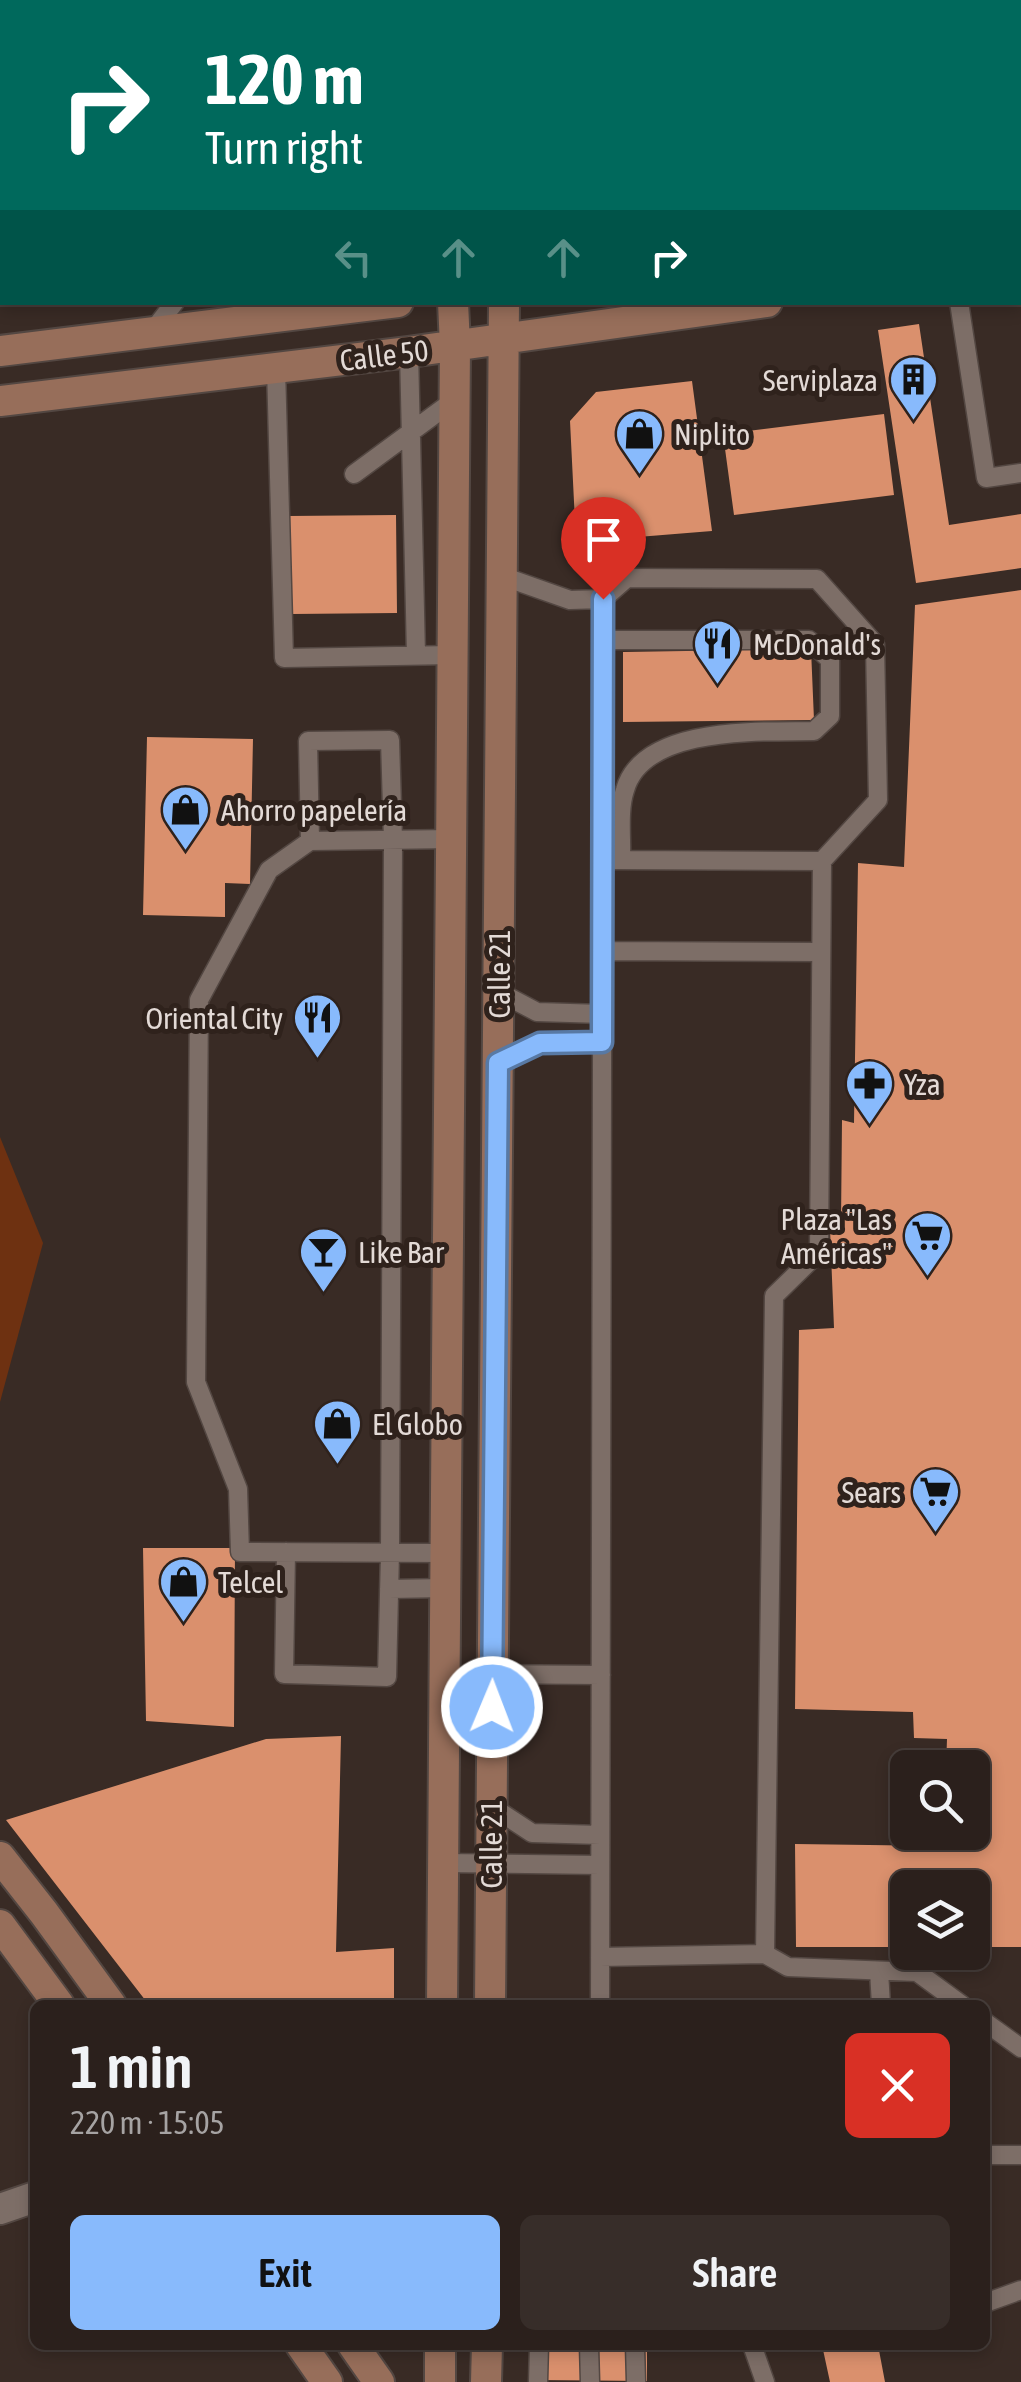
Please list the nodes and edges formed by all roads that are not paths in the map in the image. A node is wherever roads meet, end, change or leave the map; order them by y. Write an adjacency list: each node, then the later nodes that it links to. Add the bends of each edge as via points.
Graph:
1 (173, 305): 8 (lane)
2 (351, 305): 7 (street, Calle 50)
3 (453, 305): 10 (street, Calle 21)
4 (504, 305): 9 (street, Calle 21)
5 (745, 305): 9 (street, Calle 50)
6 (959, 305): 17 (lane, via 986,478)
7 (320, 307): 8 (street, Calle 50)
8 (152, 332): 11 (street, Calle 50)
9 (506, 338): 10 (street, Calle 50); 19 (street, Calle 21)
10 (455, 346): 12 (street, Calle 50); 15 (street, Calle 21)
11 (0, 351)
12 (409, 352): 13 (street, Calle 50); 16 (lane)
13 (276, 368): 14 (street, Calle 50); 22 (lane, via 284,658)
14 (0, 400)
15 (454, 401): 16 (lane); 23 (street, Calle 21)
16 (411, 431): 18 (lane); 22 (lane)
17 (1021, 473)
18 (354, 474)
19 (502, 576): 20 (lane, via 570,600); 31 (street, Calle 21)
20 (603, 599): 21 (lane); 28 (lane, via 626,578 816,579 875,644 878,800)
21 (603, 640): 27 (lane); 27 (lane, via 809,640 830,660 830,716 814,731 703,736 639,765 627,783)
22 (416, 655): 23 (lane)
23 (452, 655): 24 (street, Calle 21)
24 (450, 839): 25 (lane); 35 (street, Calle 21)
25 (392, 840): 26 (lane); 26 (lane, via 390,740 308,741); 38 (lane)
26 (310, 841): 37 (lane, via 269,870 200,1000 196,1382 238,1489 240,1552)
27 (612, 860): 28 (lane); 29 (lane)
28 (822, 860): 30 (lane)
29 (602, 950): 30 (lane); 32 (lane)
30 (821, 952): 51 (lane, via 819,1252 774,1296)
31 (498, 992): 32 (lane, via 537,1012); 34 (street, Calle 21)
32 (602, 1014): 33 (lane)
33 (602, 1042): 34 (lane, via 540,1043); 43 (lane)
34 (498, 1063): 36 (street, Calle 21)
35 (446, 1404): 36 (street); 39 (street, Calle 21)
36 (495, 1404): 42 (street, Calle 21)
37 (286, 1552): 38 (lane); 41 (lane, via 284,1674 387,1677)
38 (390, 1553): 39 (lane); 41 (lane)
39 (446, 1553): 40 (street, Calle 21)
40 (445, 1588): 41 (lane); 47 (street, Calle 21)
41 (389, 1589)
42 (493, 1674): 43 (lane); 44 (street, Calle 21)
43 (601, 1675): 45 (lane)
44 (491, 1806): 45 (lane, via 532,1832); 48 (street, Calle 21)
45 (600, 1835): 49 (lane)
46 (0, 1857): 55 (street)
47 (443, 1863): 48 (lane); 56 (street, Calle 21)
48 (491, 1863): 49 (lane); 57 (street, Calle 21)
49 (600, 1864): 52 (lane)
50 (0, 1925): 54 (street)
51 (766, 1954): 52 (lane); 53 (lane, via 788,1967)
52 (600, 1957): 58 (lane)
53 (879, 1971): 59 (lane); 60 (lane, via 917,1972)
54 (55, 2000)
55 (106, 2000)
56 (442, 2000)
57 (490, 2000)
58 (600, 2000)
59 (880, 2000)
60 (955, 2000)
61 (990, 2026): 62 (lane)
62 (1021, 2048)
63 (990, 2155): 64 (lane)
64 (1021, 2156)
65 (30, 2199): 66 (street)
66 (0, 2210)
67 (1021, 2290): 68 (lane)
68 (990, 2301)
69 (306, 2350): 77 (street)
70 (357, 2350): 78 (street)
71 (440, 2350): 79 (street)
72 (487, 2350): 80 (street)
73 (539, 2350): 81 (lane)
74 (589, 2350): 82 (lane)
75 (635, 2350): 83 (lane)
76 (754, 2350): 84 (lane)
77 (328, 2382)
78 (379, 2382)
79 (440, 2382)
80 (486, 2382)
81 (538, 2382)
82 (590, 2382)
83 (636, 2382)
84 (765, 2382)

